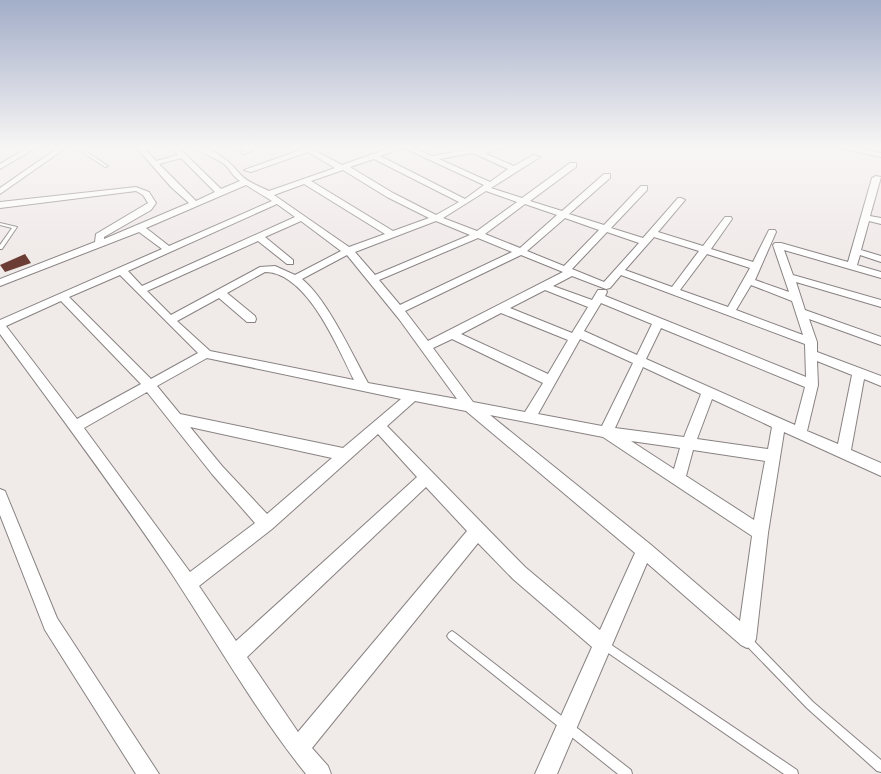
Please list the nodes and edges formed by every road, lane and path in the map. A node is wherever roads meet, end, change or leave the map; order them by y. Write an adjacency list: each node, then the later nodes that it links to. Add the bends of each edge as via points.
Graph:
1 (9, 183): 17 (street)
2 (171, 183): 25 (street)
3 (211, 183): 18 (street)
4 (242, 183): 18 (street)
5 (247, 183): 19 (street)
6 (302, 183): 19 (street)
7 (309, 183): 38 (street)
8 (369, 183): 30 (street)
9 (428, 183): 24 (street)
10 (481, 183): 15 (street)
11 (494, 183): 15 (street)
12 (548, 183): 23 (street)
13 (599, 183): 27 (street)
14 (874, 183): 20 (street)
15 (489, 187): 23 (street); 24 (street)
16 (644, 188): 35 (street)
17 (0, 192)
18 (221, 192): 25 (street)
19 (273, 198): 28 (street); 45 (street)
20 (870, 198): 22 (street); 29 (street)
21 (681, 200): 37 (street)
22 (881, 200)
23 (524, 201): 27 (street); 39 (street)
24 (466, 202): 30 (street)
25 (196, 204): 34 (street)
26 (0, 205): 42 (street, via 142,190 152,203 99,236)
27 (564, 214): 35 (street); 48 (street)
28 (302, 217): 40 (street); 47 (street)
29 (865, 217): 32 (street); 49 (street)
30 (436, 218): 38 (street); 39 (street)
31 (728, 219): 46 (street)
32 (881, 221)
33 (0, 224): 44 (lane, via 15,227)
34 (140, 228): 42 (street); 45 (street)
35 (604, 229): 41 (street); 55 (street)
36 (772, 232): 43 (street)
37 (652, 233): 41 (street); 46 (street)
38 (392, 234): 47 (street)
39 (479, 234): 48 (street); 60 (street)
40 (260, 237): 51 (street); 65 (street)
41 (644, 242): 56 (street)
42 (100, 244): 62 (street)
43 (772, 244): 52 (street); 53 (street); 58 (street)
44 (0, 248)
45 (168, 250): 54 (street)
46 (705, 250): 52 (street); 66 (street)
47 (348, 251): 59 (street); 60 (street)
48 (522, 251): 55 (street); 73 (street)
49 (855, 252): 50 (street); 53 (street)
50 (881, 259)
51 (290, 262)
52 (755, 266): 61 (street)
53 (852, 266): 57 (street)
54 (121, 270): 65 (street); 68 (street)
55 (569, 271): 63 (street); 64 (street)
56 (619, 271): 64 (street); 66 (street)
57 (881, 275)
58 (790, 277): 69 (street); 71 (street)
59 (296, 279): 67 (street, via 275,270 263,269); 92 (street, via 306,288 336,334)
60 (372, 280): 73 (street)
61 (749, 281): 69 (street); 74 (street)
62 (0, 283)
63 (545, 286): 70 (street); 72 (street)
64 (606, 286): 70 (street)
65 (141, 290): 77 (street)
66 (674, 291): 74 (street)
67 (220, 293): 76 (street); 77 (street)
68 (62, 296): 79 (street); 90 (street)
69 (797, 299): 75 (street)
70 (596, 302): 78 (street); 81 (street)
71 (881, 304)
72 (501, 308): 80 (street); 81 (street)
73 (398, 310): 83 (street)
74 (730, 312): 84 (street)
75 (801, 312): 82 (street); 84 (street)
76 (252, 319)
77 (170, 320): 85 (street)
78 (658, 322): 86 (street); 91 (street)
79 (0, 325): 99 (street)
80 (452, 334): 83 (street); 89 (street)
81 (576, 336): 86 (street); 89 (street)
82 (881, 341)
83 (426, 347): 95 (street)
84 (811, 348): 87 (street); 91 (street)
85 (206, 354): 90 (street); 92 (street)
86 (641, 361): 93 (street); 101 (street)
87 (859, 372): 88 (street); 104 (street)
88 (881, 381)
89 (550, 382): 96 (street)
90 (149, 385): 97 (street); 99 (street)
91 (812, 385): 102 (street)
92 (364, 387): 94 (street)
93 (708, 392): 98 (street); 103 (street)
94 (413, 396): 95 (street); 100 (street)
95 (470, 406): 96 (street); 114 (street)
96 (528, 417): 101 (street)
97 (175, 418): 105 (street); 111 (street)
98 (779, 424): 102 (street); 106 (street)
99 (75, 426): 115 (street)
100 (378, 426): 105 (street); 108 (street)
101 (606, 432): 103 (street); 109 (street)
102 (800, 433): 104 (street)
103 (688, 444): 106 (street); 109 (street)
104 (843, 453): 107 (street)
105 (346, 455): 111 (street)
106 (772, 456): 113 (street)
107 (881, 470)
108 (426, 478): 112 (street); 119 (street)
109 (678, 479): 113 (street)
110 (0, 496): 123 (street, via 51,624)
111 (266, 524): 115 (street)
112 (477, 531): 118 (street, via 519,574); 121 (street)
113 (760, 533): 117 (street)
114 (644, 550): 117 (street); 118 (street)
115 (188, 584): 119 (street)
116 (452, 636): 120 (lane)
117 (747, 639): 122 (lane, via 810,705)
118 (603, 644): 120 (street); 127 (lane)
119 (235, 655): 121 (street)
120 (567, 726): 125 (street); 126 (lane)
121 (298, 748): 124 (street)
122 (881, 767)
123 (148, 774)
124 (320, 774)
125 (546, 774)
126 (628, 774)
127 (793, 774)

